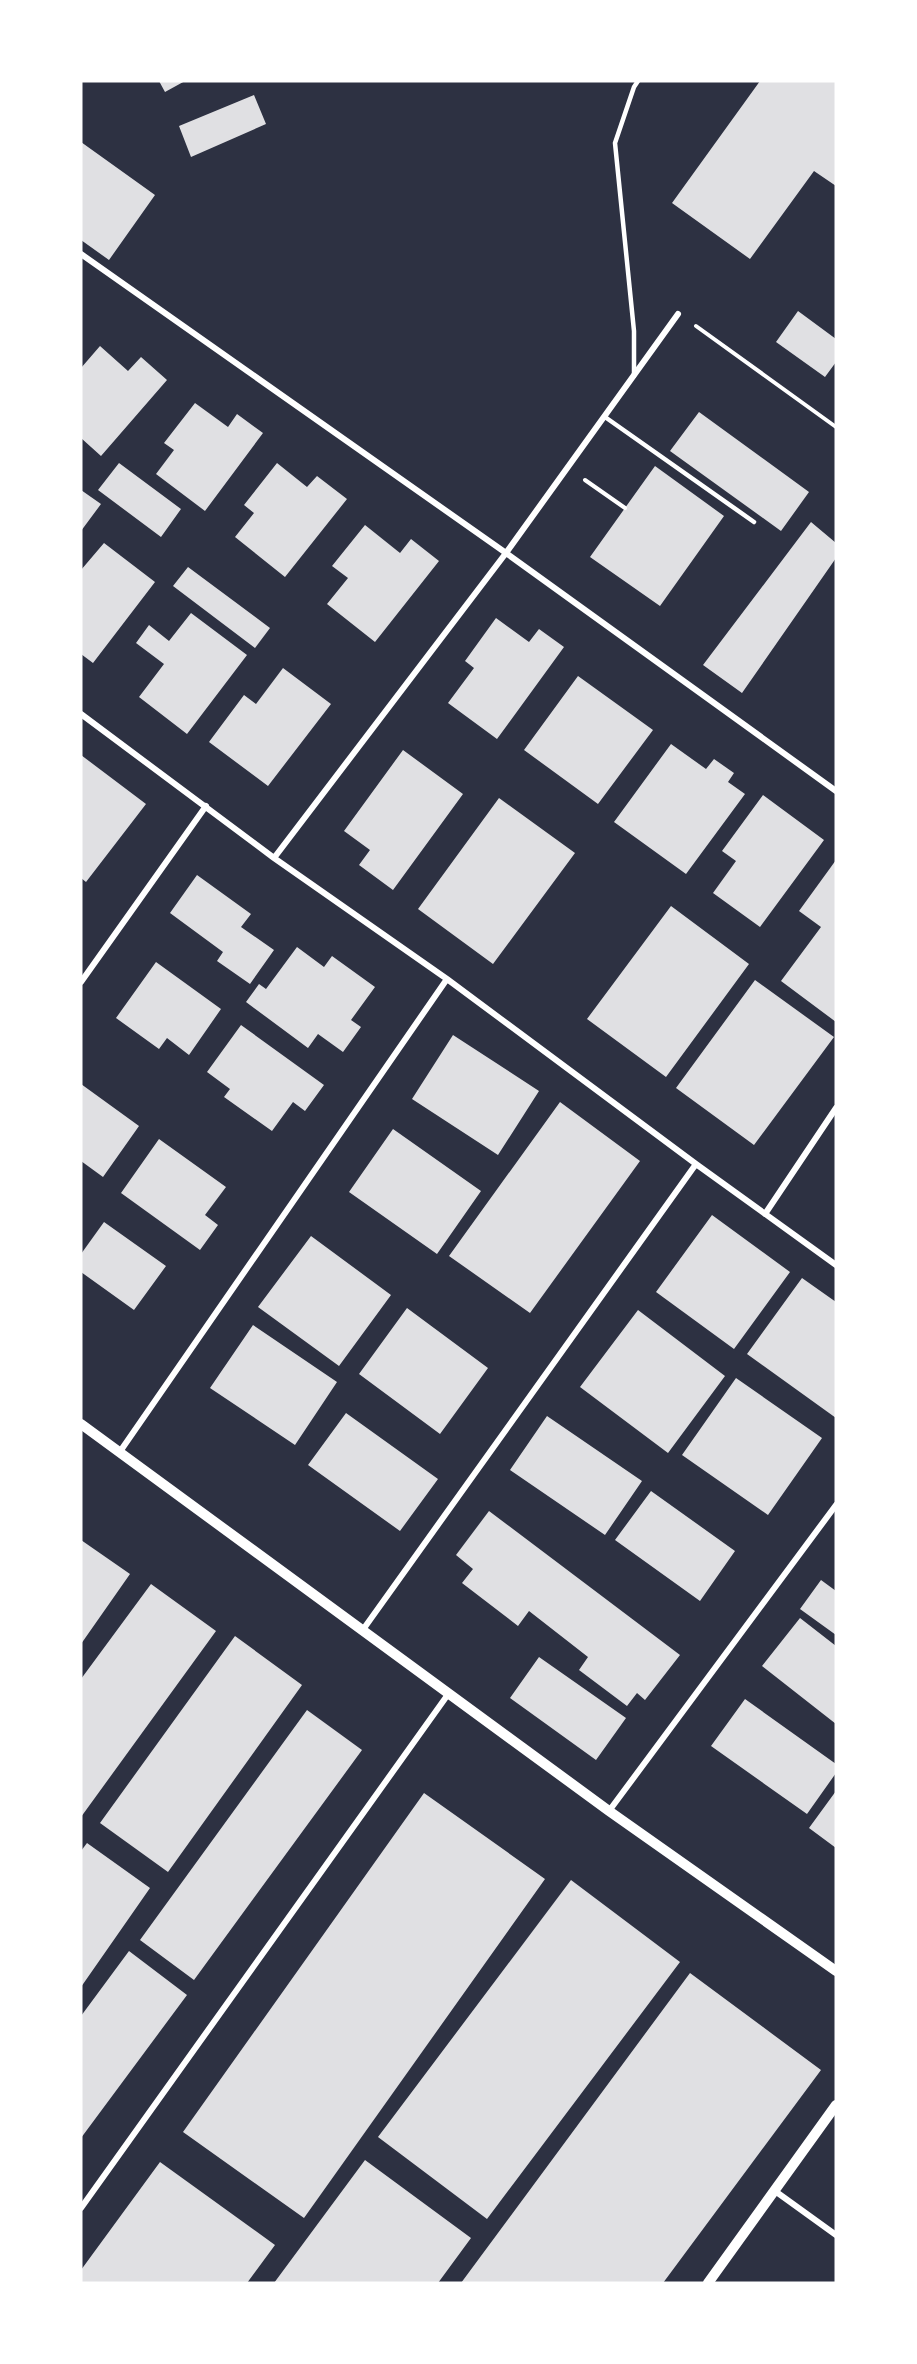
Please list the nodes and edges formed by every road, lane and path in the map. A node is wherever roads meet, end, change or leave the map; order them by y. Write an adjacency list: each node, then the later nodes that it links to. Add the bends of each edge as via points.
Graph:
1 (639, 81): 4 (lane, via 615,143 634,331)
2 (81, 254): 10 (street)
3 (678, 314): 4 (street); 6 (path)
4 (634, 376): 5 (street)
5 (606, 417): 7 (street); 9 (lane)
6 (836, 427)
7 (568, 467): 8 (path); 10 (street)
8 (625, 508)
9 (754, 522)
10 (506, 553): 12 (street); 14 (street)
11 (81, 714): 13 (street)
12 (836, 791)
13 (206, 806): 14 (street); 16 (street)
14 (274, 858): 15 (street)
15 (447, 979): 18 (street); 22 (street)
16 (81, 982)
17 (836, 1108): 19 (street)
18 (696, 1164): 19 (street); 24 (street)
19 (765, 1214): 20 (street)
20 (836, 1265)
21 (81, 1424): 22 (street)
22 (119, 1453): 24 (street)
23 (836, 1505): 26 (street)
24 (362, 1631): 25 (street)
25 (449, 1692): 26 (street); 30 (street)
26 (609, 1811): 27 (street)
27 (836, 1971)
28 (836, 2105): 29 (street)
29 (775, 2191): 31 (street); 32 (street)
30 (81, 2208)
31 (836, 2235)
32 (708, 2283)

